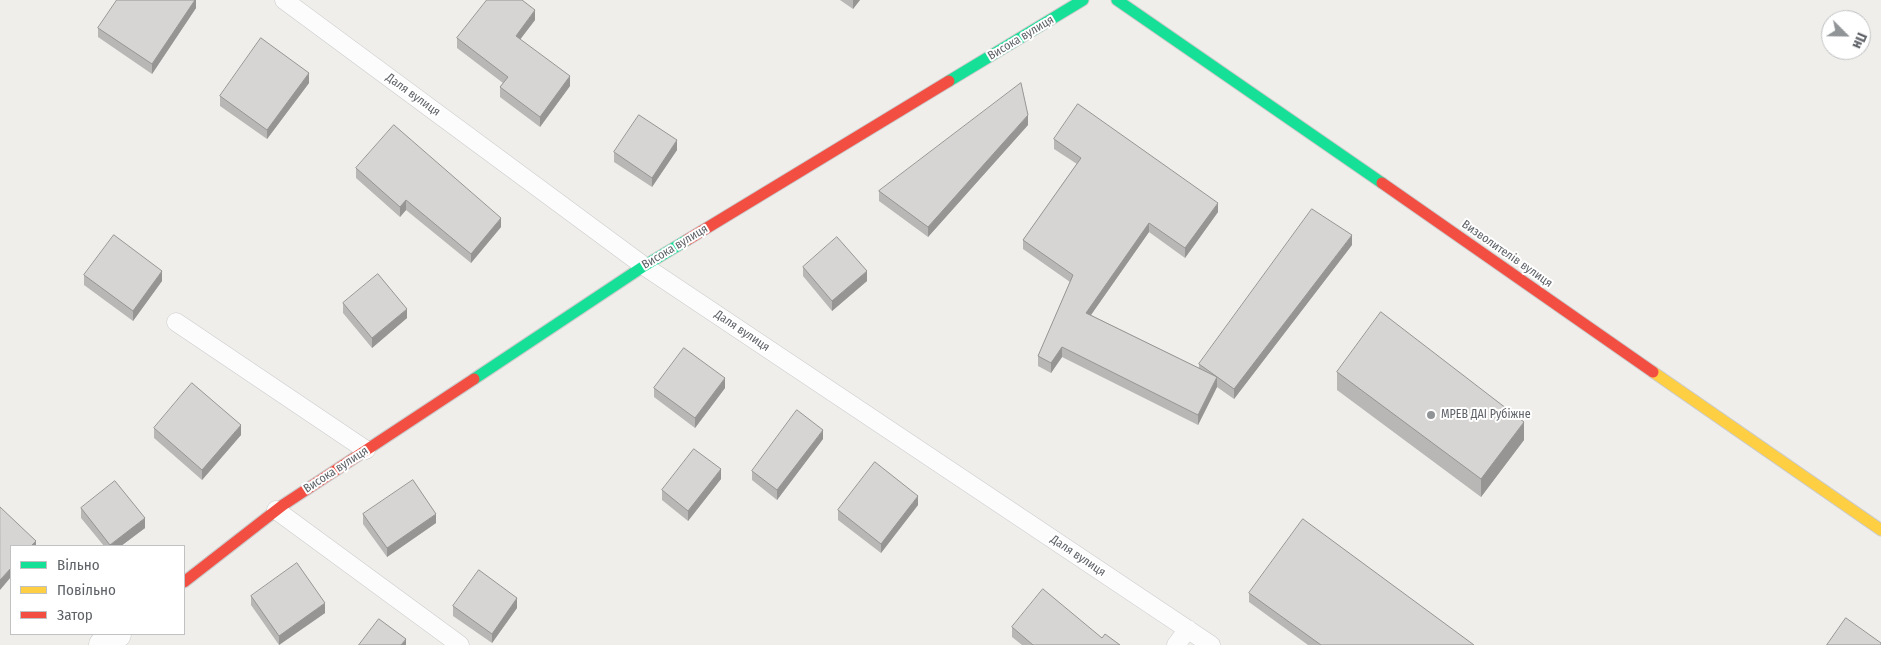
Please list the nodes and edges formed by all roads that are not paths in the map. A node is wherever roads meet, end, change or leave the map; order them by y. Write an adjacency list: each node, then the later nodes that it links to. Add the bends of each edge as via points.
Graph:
1 (284, 0): 4 (lane, Даля вулиця)
2 (1083, 0): 4 (street, Висока вулиця)
3 (1117, 0): 8 (street, Визволителів вулиця)
4 (644, 266): 6 (street, Висока вулиця); 10 (lane, Даля вулиця)
5 (176, 322): 6 (lane)
6 (366, 450): 7 (street, Висока вулиця)
7 (276, 510): 9 (street, Висока вулиця); 13 (lane)
8 (1881, 530)
9 (185, 581)
10 (1188, 629): 14 (lane); 15 (lane, Даля вулиця)
11 (116, 635): 12 (street)
12 (103, 645)
13 (460, 645)
14 (1176, 645)
15 (1211, 645)

